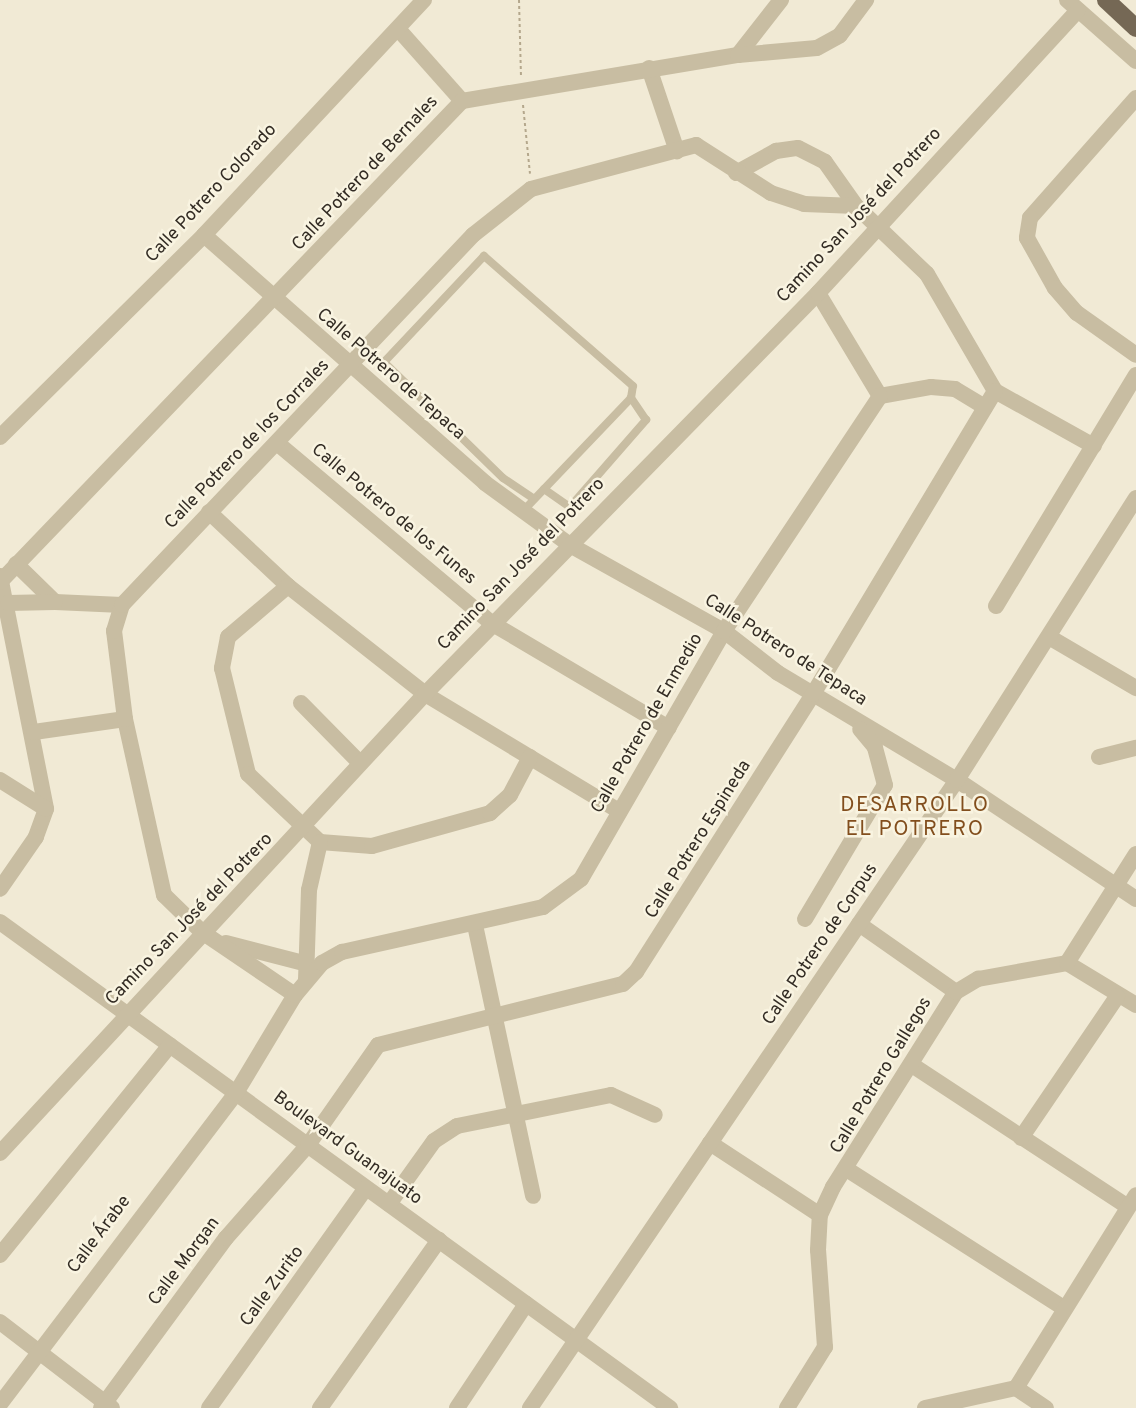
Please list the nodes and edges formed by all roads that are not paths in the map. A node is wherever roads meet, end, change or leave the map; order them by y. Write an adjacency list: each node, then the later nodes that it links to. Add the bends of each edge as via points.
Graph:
1 (424, 0): 7 (street, Calle Potrero Colorado)
2 (781, 0): 8 (street)
3 (867, 0): 8 (street, Calle Potrero de Bernales, via 840,35 817,48)
4 (1106, 0): 6 (main road)
5 (1073, 5): 9 (street); 16 (street, Camino San José del Potrero)
6 (1136, 28)
7 (399, 30): 12 (street); 17 (street, Calle Potrero Colorado, via 303,125)
8 (738, 55): 10 (street, Calle Potrero de Bernales)
9 (1136, 61)
10 (649, 69): 12 (street, Calle Potrero de Bernales); 13 (street)
11 (1136, 98): 20 (street, via 1030,218 1027,237 1055,288 1077,313)
12 (462, 101): 19 (street, Calle Potrero de Bernales)
13 (677, 151): 14 (street, Calle Potrero de los Corrales, via 696,145 710,149); 21 (street, Calle Potrero de los Corrales, via 531,189 473,235)
14 (736, 173): 15 (street, via 804,204); 15 (street, via 776,151 798,148 825,162)
15 (856, 206): 16 (street)
16 (878, 225): 18 (street, Camino San José del Potrero); 23 (street, via 927,274)
17 (204, 235): 19 (street, Calle Potrero de Tepaca); 27 (street, Calle Potrero Colorado)
18 (818, 293): 24 (street); 34 (street, Camino San José del Potrero)
19 (274, 301): 21 (street, Calle Potrero de Tepaca); 35 (street, Calle Potrero de Bernales)
20 (1136, 355)
21 (352, 366): 28 (street, Calle Potrero de los Corrales); 32 (street, Calle Potrero de Tepaca)
22 (1136, 375): 29 (street)
23 (995, 391): 26 (street, Calle Potrero Espineda); 29 (street)
24 (880, 396): 26 (street, via 931,387 955,389); 43 (street, Calle Potrero de Enmedio)
25 (631, 398): 30 (lane); 30 (lane, via 646,420 570,507); 32 (lane, via 633,386 484,256 384,362)
26 (985, 407): 47 (street, Calle Potrero Espineda)
27 (0, 437)
28 (277, 442): 33 (street, Calle Potrero de los Corrales); 42 (street, Calle Potrero de los Funes)
29 (1094, 446): 41 (street)
30 (544, 489): 32 (lane)
31 (1136, 498): 44 (street, Calle Potrero de Corpus)
32 (529, 505): 34 (street, Calle Potrero de Tepaca)
33 (209, 512): 37 (street); 40 (street, Calle Potrero de los Corrales)
34 (570, 545): 42 (street, Camino San José del Potrero); 43 (street, Calle Potrero de Tepaca)
35 (16, 564): 36 (street, Calle Potrero de Bernales); 38 (street)
36 (1, 578): 39 (street)
37 (288, 586): 46 (street); 61 (street, via 228,637 222,668 248,774)
38 (55, 602): 39 (street); 40 (street)
39 (8, 603): 52 (street)
40 (122, 605): 50 (street, Calle Potrero de los Corrales, via 114,631)
41 (996, 606)
42 (493, 624): 46 (street, Camino San José del Potrero); 51 (street, Calle Potrero de los Funes)
43 (724, 631): 47 (street, Calle Potrero de Tepaca); 51 (street, Calle Potrero de Enmedio)
44 (1049, 637): 45 (street); 58 (street, Calle Potrero de Corpus)
45 (1136, 688)
46 (424, 694): 54 (street); 56 (street, Camino San José del Potrero)
47 (813, 694): 49 (street, Calle Potrero de Tepaca); 80 (street, Calle Potrero Espineda, via 636,972 623,984)
48 (301, 703): 56 (street)
49 (849, 717): 58 (street, Calle Potrero de Tepaca); 67 (street, via 875,747 885,785)
50 (125, 719): 52 (street); 71 (street, Calle Potrero de los Corrales, via 164,895)
51 (669, 728): 60 (street, Calle Potrero de Enmedio)
52 (34, 732): 59 (street)
53 (1136, 748): 55 (street)
54 (530, 758): 60 (street); 62 (street, via 510,795 490,813 372,846)
55 (1099, 758)
56 (360, 763): 61 (street, Camino San José del Potrero)
57 (0, 780): 59 (street)
58 (957, 780): 64 (street, Calle Potrero de Tepaca); 69 (street, Calle Potrero de Corpus)
59 (46, 809): 65 (street, via 36,837)
60 (620, 811): 70 (street, Calle Potrero de Enmedio, via 581,879 565,892 543,906)
61 (305, 829): 62 (street); 71 (street, Camino San José del Potrero)
62 (320, 842): 72 (street, via 309,890)
63 (1136, 854): 64 (street)
64 (1116, 886): 66 (street, Calle Potrero de Tepaca); 73 (street)
65 (0, 889)
66 (1136, 899)
67 (805, 919)
68 (0, 922): 79 (street, Boulevard Guanajuato)
69 (860, 924): 75 (street); 87 (street, Calle Potrero de Corpus)
70 (475, 925): 74 (street, Calle Potrero de Enmedio, via 342,952 322,963); 80 (street)
71 (208, 936): 72 (street); 76 (street); 79 (street, Camino San José del Potrero)
72 (304, 963): 74 (street)
73 (1067, 963): 75 (street, Calle Potrero Gallegos, via 978,979); 77 (street)
74 (306, 980): 76 (street, Calle Potrero de Enmedio)
75 (956, 992): 82 (street, Calle Potrero Gallegos)
76 (295, 995): 83 (street, Calle Potrero de Enmedio)
77 (1117, 997): 78 (street); 86 (street)
78 (1136, 1005)
79 (128, 1014): 81 (street, Boulevard Guanajuato); 89 (street, Camino San José del Potrero)
80 (499, 1017): 85 (street); 88 (street, Calle Potrero Espineda, via 378,1045)
81 (170, 1045): 83 (street, Boulevard Guanajuato); 97 (street)
82 (912, 1065): 86 (street); 90 (street, Calle Potrero Gallegos)
83 (236, 1093): 88 (street, Boulevard Guanajuato); 102 (street, Calle Árabe)
84 (655, 1115): 85 (street, via 611,1095)
85 (518, 1117): 92 (street); 94 (street, via 445,1132)
86 (1021, 1138): 93 (street)
87 (710, 1143): 95 (street); 101 (street, Calle Potrero de Corpus)
88 (308, 1145): 91 (street, Boulevard Guanajuato); 106 (street, Calle Morgan, via 226,1238)
89 (0, 1152)
90 (848, 1170): 95 (street, Calle Potrero Gallegos); 99 (street)
91 (366, 1188): 94 (street, Boulevard Guanajuato); 107 (street, Calle Zurito)
92 (533, 1196)
93 (1132, 1201): 99 (street)
94 (389, 1204): 96 (street, Boulevard Guanajuato)
95 (820, 1215): 112 (street, via 825,1347)
96 (439, 1240): 98 (street, Boulevard Guanajuato); 108 (street)
97 (0, 1255)
98 (526, 1304): 101 (street, Boulevard Guanajuato); 109 (street)
99 (1064, 1308): 103 (street)
100 (0, 1322): 102 (street)
101 (569, 1337): 110 (street, Calle Potrero de Corpus); 111 (street, Boulevard Guanajuato)
102 (38, 1351): 104 (street, Calle Árabe); 106 (street)
103 (1016, 1388): 105 (street); 114 (street)
104 (0, 1404)
105 (968, 1405): 113 (street)
106 (106, 1406)
107 (209, 1408)
108 (320, 1408)
109 (457, 1408)
110 (530, 1408)
111 (670, 1408)
112 (787, 1408)
113 (925, 1408)
114 (1046, 1408)

